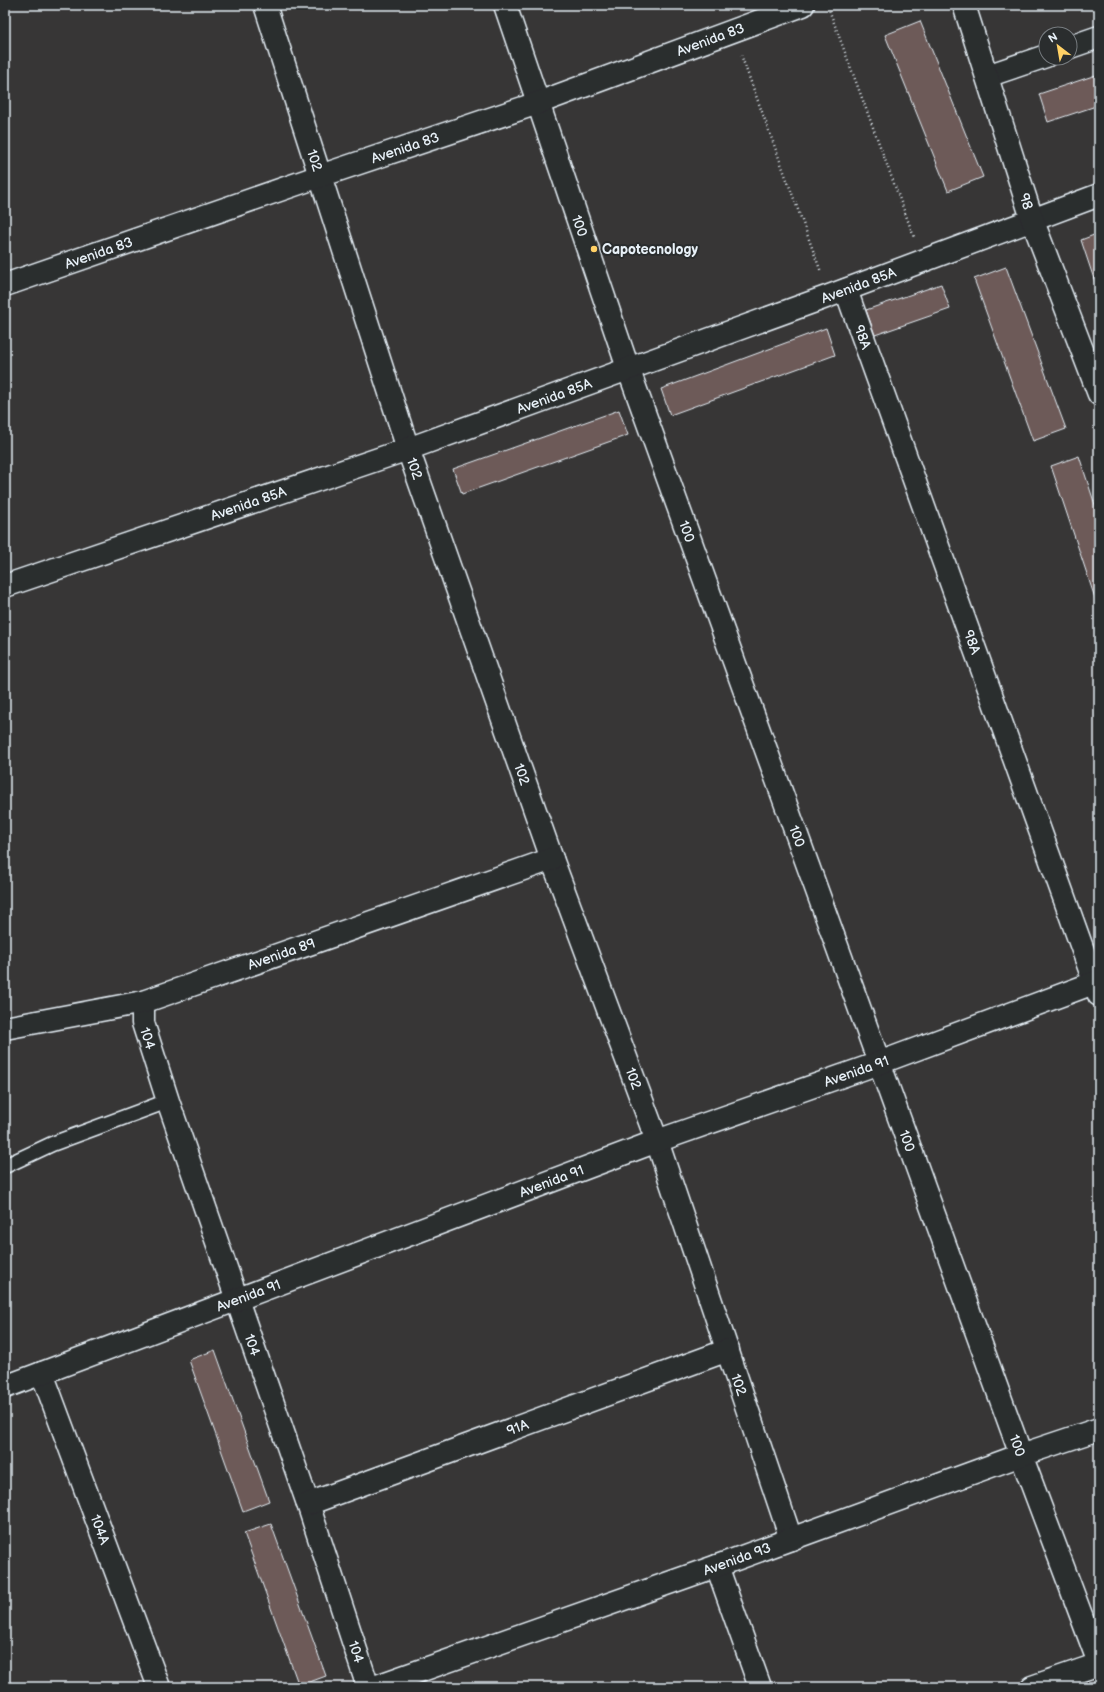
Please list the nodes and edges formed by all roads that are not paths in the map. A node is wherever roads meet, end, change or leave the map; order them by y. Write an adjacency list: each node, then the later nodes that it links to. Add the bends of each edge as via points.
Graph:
1 (265, 5): 10 (street, 102)
2 (505, 5): 9 (street, 100)
3 (803, 5): 9 (street, Avenida 83)
4 (964, 5): 8 (street, 98)
5 (1099, 37): 6 (street)
6 (1078, 44)
7 (1038, 59): 8 (street)
8 (987, 76): 12 (street, 98)
9 (538, 103): 10 (street, Avenida 83); 15 (street, 100)
10 (320, 176): 13 (street, Avenida 83); 17 (street, 102)
11 (1099, 195): 12 (street, Avenida 85A)
12 (1032, 218): 14 (street, Avenida 85A); 16 (street, 98)
13 (5, 285)
14 (838, 293): 15 (street, Avenida 85A); 20 (street, 98A)
15 (628, 368): 17 (street, Avenida 85A); 23 (street, 100)
16 (1099, 394)
17 (408, 449): 18 (street, Avenida 85A); 19 (street, 102)
18 (5, 586)
19 (552, 860): 21 (street, Avenida 89); 25 (street, 102)
20 (1097, 986): 23 (street, Avenida 91)
21 (143, 1002): 22 (street, Avenida 89); 24 (street, 104, via 143,1024)
22 (5, 1028)
23 (879, 1063): 25 (street, Avenida 91); 32 (street, 100)
24 (168, 1101): 26 (lane, via 52,1144); 27 (street, 104)
25 (657, 1141): 27 (street, Avenida 91); 28 (street, 102)
26 (5, 1166)
27 (236, 1300): 29 (street, Avenida 91); 33 (street, 104)
28 (728, 1350): 33 (street, 91A); 34 (street, 102)
29 (42, 1373): 30 (street, Avenida 91); 37 (street, 104A)
30 (5, 1386)
31 (1099, 1428): 32 (street, Avenida 93)
32 (1021, 1455): 34 (street, Avenida 93); 36 (street, 100)
33 (308, 1504): 38 (street, 104)
34 (791, 1539): 35 (street, Avenida 93)
35 (717, 1566): 39 (street, Avenida 93); 40 (street)
36 (1099, 1664): 41 (street)
37 (159, 1687)
38 (368, 1687)
39 (374, 1687)
40 (760, 1687)
41 (1032, 1687)

